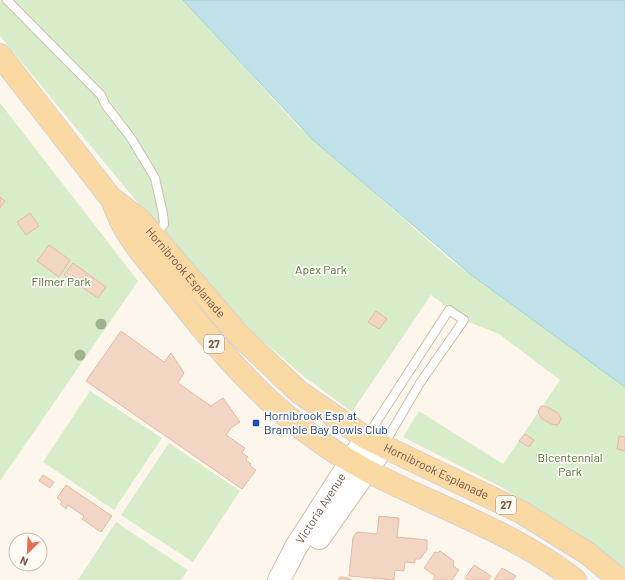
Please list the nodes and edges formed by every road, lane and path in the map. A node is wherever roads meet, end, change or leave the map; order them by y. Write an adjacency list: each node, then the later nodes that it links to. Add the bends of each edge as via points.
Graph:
1 (7, 0): 4 (lane, via 101,95 131,138 155,178 164,224)
2 (0, 55): 3 (main road, Hornibrook Esplanade / 27)
3 (110, 197): 4 (main road, Hornibrook Esplanade / 27, via 140,220); 6 (main road, Hornibrook Esplanade / 27, via 127,232 235,368 284,415)
4 (155, 237): 5 (main road, Hornibrook Esplanade / 27, via 219,313 266,362 322,409)
5 (374, 442): 5 (lane, via 449,310 464,320); 6 (main road, Victoria Avenue); 10 (main road, Hornibrook Esplanade / 27, via 520,512 581,550)
6 (359, 466): 7 (main road, Victoria Avenue, via 296,547); 8 (main road, Victoria Avenue); 9 (main road, Hornibrook Esplanade / 27, via 496,531 539,555)
7 (279, 580)
8 (290, 580)
9 (575, 580)
10 (620, 580)

